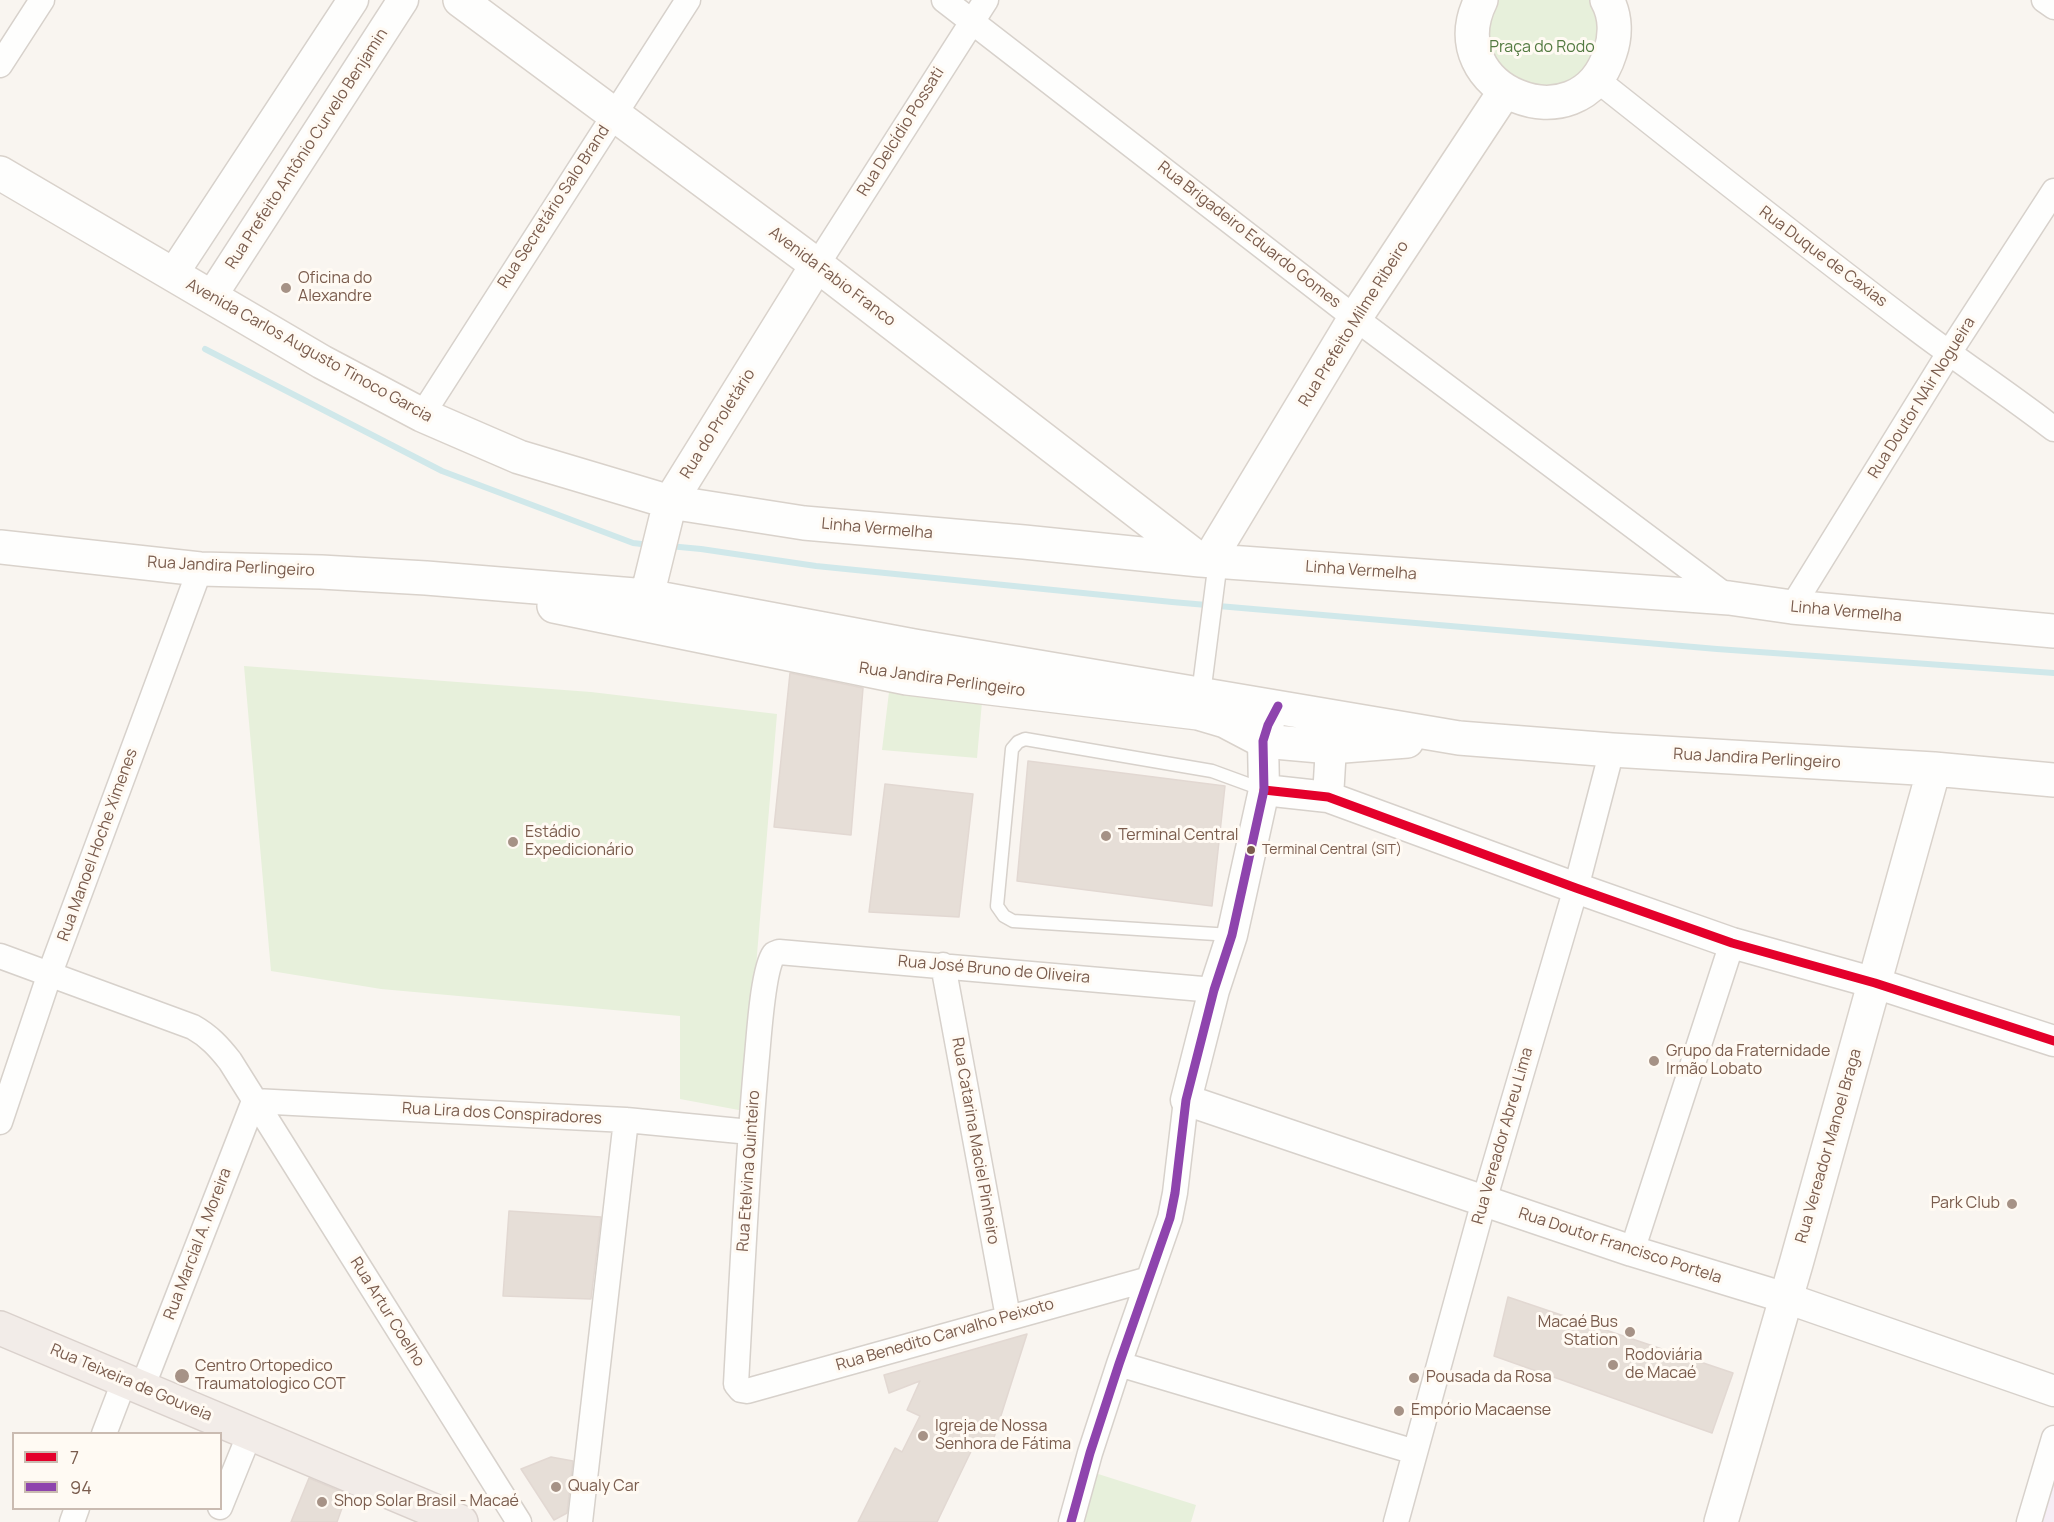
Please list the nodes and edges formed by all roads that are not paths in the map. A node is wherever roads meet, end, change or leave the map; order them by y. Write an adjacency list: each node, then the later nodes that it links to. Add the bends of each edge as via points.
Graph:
1 (42, 0): 13 (street)
2 (352, 0): 20 (street)
3 (403, 0): 21 (street, Rua Prefeito Antônio Curvelo Benjamin)
4 (459, 0): 16 (main road, Avenida Fabio Franco)
5 (687, 0): 16 (street, Rua Secretário Salo Brand)
6 (944, 0): 12 (street, Rua Brigadeiro Eduardo Gomes)
7 (986, 0): 12 (street, Rua Delcídio Possati)
8 (1481, 0): 15 (main road, via 1474,19 1476,52 1482,67)
9 (1607, 0): 14 (main road, via 1614,23 1614,43)
10 (2044, 0): 11 (street)
11 (2054, 7)
12 (972, 21): 19 (street, Rua Delcídio Possati); 22 (street, Rua Brigadeiro Eduardo Gomes)
13 (0, 65)
14 (1596, 80): 15 (main road, via 1583,91 1552,102 1527,100); 23 (street, Rua Duque de Caxias)
15 (1504, 91): 22 (main road, Rua Prefeito Milme Ribeiro)
16 (614, 114): 19 (main road, Avenida Fabio Franco); 26 (street, Rua Secretário Salo Brand)
17 (0, 173): 20 (main road, Avenida Carlos Augusto Tinoco Garcia)
18 (2054, 191): 23 (street, Rua Doutor NAir Nogueira)
19 (817, 265): 28 (main road, Rua do Proletário); 29 (main road, Avenida Fabio Franco)
20 (173, 274): 21 (main road, Avenida Carlos Augusto Tinoco Garcia)
21 (211, 297): 26 (main road, Avenida Carlos Augusto Tinoco Garcia)
22 (1355, 318): 32 (main road, Rua Prefeito Milme Ribeiro); 36 (street, Rua Brigadeiro Eduardo Gomes)
23 (1949, 353): 24 (street, Rua Duque de Caxias); 37 (street, Rua Doutor NAir Nogueira)
24 (2022, 404): 25 (street); 27 (street, Rua Duque de Caxias)
25 (2054, 406)
26 (422, 415): 28 (main road, Avenida Carlos Augusto Tinoco Garcia, via 519,457)
27 (2054, 429)
28 (668, 506): 31 (main road, Linha Vermelha, via 804,523); 35 (main road, Rua do Proletário)
29 (1146, 518): 31 (main road, via 1139,539); 32 (main road, Avenida Fabio Franco)
30 (0, 547): 33 (main road, Rua Jandira Perlingeiro)
31 (1121, 552): 32 (main road, Linha Vermelha)
32 (1209, 560): 36 (main road, Linha Vermelha); 42 (street, via 1214,592)
33 (200, 569): 34 (main road, Rua Jandira Perlingeiro); 59 (street, Rua Manoel Hoche Ximenes)
34 (426, 578): 35 (main road, Rua Jandira Perlingeiro); 38 (main road, Rua Jandira Perlingeiro)
35 (647, 596): 38 (main road, via 646,609); 40 (main road, Rua Jandira Perlingeiro)
36 (1729, 598): 37 (main road, Linha Vermelha)
37 (1792, 607): 39 (main road, Linha Vermelha)
38 (655, 628): 41 (main road, Rua Jandira Perlingeiro)
39 (2054, 631)
40 (914, 646): 41 (main road, via 915,666); 42 (main road, Rua Jandira Perlingeiro)
41 (907, 678): 46 (main road, Rua Jandira Perlingeiro, via 1198,713 1225,721)
42 (1201, 694): 43 (main road, Rua Jandira Perlingeiro)
43 (1278, 706): 44 (main road, Rua Jandira Perlingeiro); 46 (street)
44 (1322, 714): 45 (main road, Rua Jandira Perlingeiro); 47 (street)
45 (1459, 738): 47 (main road, Rua Jandira Perlingeiro); 48 (main road, Rua Jandira Perlingeiro)
46 (1263, 741): 47 (main road, Rua Jandira Perlingeiro); 51 (street)
47 (1331, 747): 52 (street)
48 (1612, 750): 49 (main road, Rua Jandira Perlingeiro); 53 (street, Rua Vereador Abreu Lima)
49 (1934, 770): 50 (main road, Rua Jandira Perlingeiro); 60 (main road, Rua Vereador Manoel Braga)
50 (2054, 780)
51 (1264, 790): 52 (street); 54 (street); 54 (lane, via 1212,771 1025,739 1012,749 997,906 1004,916 1013,921)
52 (1328, 797): 53 (street)
53 (1576, 888): 55 (street); 68 (street, Rua Vereador Abreu Lima)
54 (1232, 935): 61 (street)
55 (1732, 943): 60 (street); 69 (street)
56 (774, 954): 58 (street, Rua José Bruno de Oliveira); 67 (street, Rua Etelvina Quinteiro, via 760,1014)
57 (0, 956): 59 (street, Rua Artur Coelho)
58 (943, 965): 61 (street, Rua José Bruno de Oliveira); 72 (street, Rua Catarina Maciel Pinheiro)
59 (50, 973): 64 (street, Rua Artur Coelho, via 205,1034 230,1061); 66 (street, Rua Manoel Hoche Ximenes)
60 (1875, 983): 62 (street); 71 (main road, Rua Vereador Manoel Braga)
61 (1214, 990): 63 (street)
62 (2054, 1041)
63 (1186, 1100): 68 (street, Rua Doutor Francisco Portela); 70 (street, via 1170,1218)
64 (254, 1101): 65 (street, Rua Lira dos Conspiradores); 75 (street, Rua Marcial A. Moreira); 84 (street, Rua Artur Coelho)
65 (626, 1120): 67 (street, Rua Lira dos Conspiradores); 85 (street)
66 (0, 1122)
67 (750, 1132): 76 (street, Rua Etelvina Quinteiro, via 736,1384)
68 (1484, 1201): 69 (street, Rua Doutor Francisco Portela); 81 (street, Rua Vereador Abreu Lima)
69 (1632, 1251): 71 (street, Rua Doutor Francisco Portela)
70 (1149, 1280): 72 (street, Rua Benedito Carvalho Peixoto); 74 (street)
71 (1786, 1298): 77 (street, Rua Doutor Francisco Portela); 88 (main road, Rua Vereador Manoel Braga)
72 (1008, 1317): 76 (street, Rua Benedito Carvalho Peixoto)
73 (0, 1328): 75 (highway, Rua Teixeira de Gouveia)
74 (1119, 1364): 81 (street); 86 (street)
75 (133, 1383): 78 (street, Rua Marcial A. Moreira); 79 (highway, Rua Teixeira de Gouveia)
76 (741, 1390)
77 (2054, 1391)
78 (105, 1432)
79 (250, 1433): 82 (street); 83 (highway, Rua Teixeira de Gouveia)
80 (2054, 1438): 89 (street)
81 (1415, 1452): 87 (street, Rua Vereador Abreu Lima)
82 (222, 1503)
83 (461, 1522)
84 (519, 1522)
85 (580, 1522)
86 (1071, 1522)
87 (1396, 1522)
88 (1721, 1522)
89 (2029, 1522)

